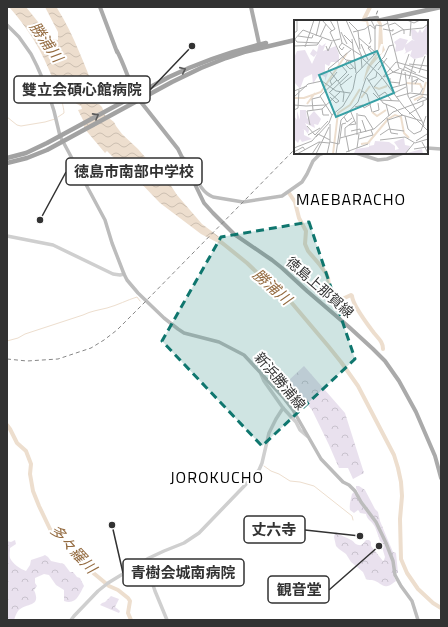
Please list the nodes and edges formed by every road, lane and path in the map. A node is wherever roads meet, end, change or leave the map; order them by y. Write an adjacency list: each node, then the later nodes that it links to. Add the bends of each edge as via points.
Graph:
1 (100, 7): 12 (main road, 徳島上那賀線)
2 (251, 7): 10 (main road)
3 (427, 7): 6 (highway)
4 (441, 7): 6 (highway)
5 (366, 20): 6 (highway, bridge)
6 (377, 20)
7 (7, 25): 13 (main road, 新浜勝浦線, via 19,37 37,66)
8 (294, 37): 10 (highway)
9 (294, 40): 10 (highway)
10 (259, 47): 11 (highway)
11 (226, 56): 12 (highway); 12 (highway, one-way to 11, via 176,73)
12 (136, 98): 13 (highway, one-way to 12); 14 (highway); 21 (main road, 徳島上那賀線)
13 (61, 135): 14 (main road, 新浜勝浦線); 17 (highway)
14 (64, 141): 17 (highway); 23 (highway, via 38,154); 25 (main road, 新浜勝浦線, via 106,220)
15 (428, 148): 16 (main road)
16 (441, 149)
17 (26, 153): 22 (highway)
18 (319, 154): 21 (main road, via 302,182 282,196 248,202 208,195 200,187 189,164)
19 (359, 154): 20 (main road, via 378,160)
20 (400, 154)
21 (182, 157): 29 (main road, 徳島上那賀線, via 204,203 213,214 234,234 282,268 385,361 416,412 435,456)
22 (7, 158)
23 (7, 163)
24 (7, 236): 25 (street, via 48,243 113,274)
25 (124, 274): 26 (main road, 新浜勝浦線, via 140,296 178,329 231,348 244,355)
26 (261, 373): 27 (street); 28 (main road, 新浜勝浦線, via 290,405)
27 (282, 408): 28 (street); 30 (street, via 270,433 259,470 251,479 200,533)
28 (308, 436): 33 (main road, 新浜勝浦線, via 323,462 343,482 352,487 376,522 393,561 395,575 412,602)
29 (441, 478)
30 (145, 561): 31 (street, via 111,581); 32 (street)
31 (71, 620)
32 (167, 620)
33 (418, 620)

